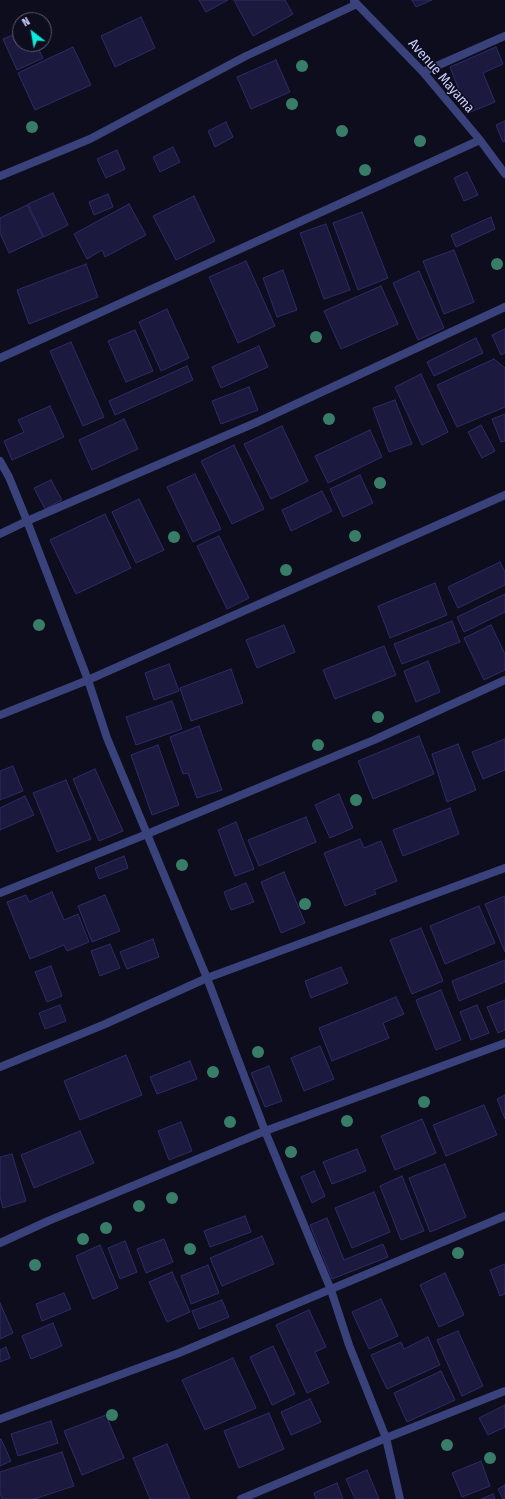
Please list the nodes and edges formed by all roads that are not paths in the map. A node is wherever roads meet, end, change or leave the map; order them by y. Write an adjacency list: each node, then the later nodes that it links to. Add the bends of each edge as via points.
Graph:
1 (355, 2): 3 (street, Avenue Mayama); 6 (street, via 246,56 90,139)
2 (505, 36): 3 (street)
3 (423, 72): 4 (street, Avenue Mayama)
4 (480, 140): 5 (street, Avenue Mayama); 8 (street)
5 (505, 174)
6 (0, 176)
7 (505, 307): 11 (street, via 255,423)
8 (0, 358)
9 (0, 461): 11 (street)
10 (505, 495): 13 (street)
11 (27, 521): 12 (street); 13 (street)
12 (0, 534)
13 (88, 680): 15 (street); 16 (street, via 107,738)
14 (505, 680): 16 (street, via 374,740)
15 (0, 715)
16 (147, 834): 18 (street); 19 (street)
17 (505, 868): 19 (street)
18 (0, 893)
19 (207, 978): 21 (street, via 103,1025); 22 (street)
20 (505, 1043): 22 (street)
21 (0, 1067)
22 (265, 1131): 24 (street); 25 (street)
23 (505, 1216): 25 (street)
24 (0, 1243)
25 (331, 1290): 27 (street, via 179,1353); 28 (street, via 349,1345)
26 (505, 1391): 28 (street)
27 (0, 1419)
28 (386, 1438): 29 (street); 30 (street)
29 (241, 1499)
30 (400, 1499)

